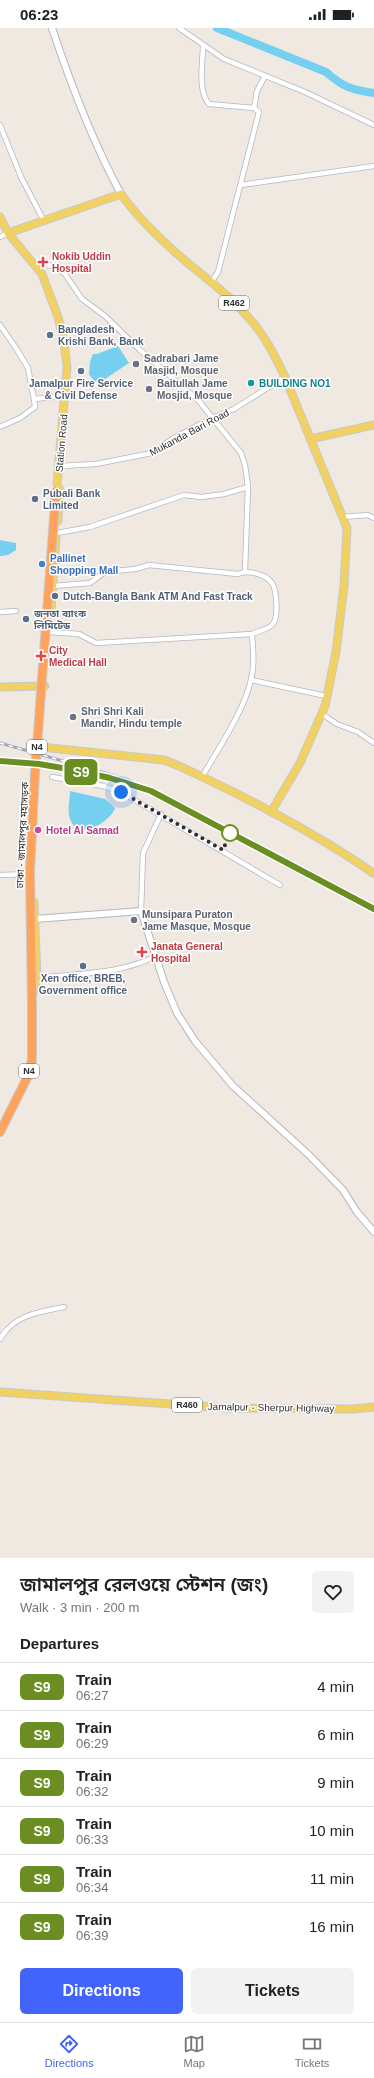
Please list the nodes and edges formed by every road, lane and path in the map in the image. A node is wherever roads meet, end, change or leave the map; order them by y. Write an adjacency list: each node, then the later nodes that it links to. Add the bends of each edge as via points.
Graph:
1 (52, 28): 10 (main road, via 100,156)
2 (179, 28): 3 (street)
3 (203, 46): 4 (street, via 224,59); 5 (street, via 203,83 209,104)
4 (265, 76): 5 (street, via 257,91); 7 (street)
5 (254, 108): 9 (street, via 259,112)
6 (0, 125): 12 (street, via 20,177)
7 (374, 125)
8 (374, 166): 9 (street)
9 (241, 185): 16 (street, via 218,272)
10 (121, 194): 12 (main road); 16 (main road, R462, via 144,224)
11 (0, 217): 13 (main road, Station Road)
12 (44, 221): 13 (main road)
13 (8, 233): 14 (street); 15 (main road, Station Road)
14 (0, 237)
15 (34, 264): 19 (main road, Station Road, via 42,274 58,317 66,367); 21 (street, via 55,266 65,274 82,299 105,316 198,400)
16 (212, 281): 18 (main road, R462, via 249,317 274,353)
17 (0, 325): 20 (street, via 28,368)
18 (285, 377): 21 (street, Mukanda Bari Road, via 234,409); 24 (main road, R462)
19 (65, 396): 20 (street); 25 (main road, Station Road)
20 (34, 399): 23 (street, via 35,406 20,418)
21 (212, 418): 25 (street, Mukanda Bari Road, via 172,439 152,453 96,464); 27 (street, via 241,453 246,465)
22 (374, 425): 24 (main road)
23 (0, 427)
24 (310, 439): 28 (main road)
25 (60, 466): 26 (main road, Station Road)
26 (57, 487): 30 (main road, Station Road, via 60,490); 56 (highway, ঢাকা - জামালপুর মহাসড়ক / N4, bridge, via 30,871)
27 (248, 487): 30 (street, via 201,497 184,495 90,527); 31 (street)
28 (342, 517): 29 (street, via 362,514); 40 (main road, via 347,528 344,586 336,652)
29 (374, 518)
30 (57, 532): 32 (main road, Station Road)
31 (245, 572): 32 (street, via 238,574 149,565 105,572 90,584); 36 (street, via 268,579 275,589 276,620 269,627)
32 (53, 586): 35 (main road, Station Road)
33 (16, 611): 34 (street)
34 (0, 612)
35 (49, 632): 36 (street, via 79,634 96,643); 38 (main road, Station Road)
36 (252, 634): 37 (street)
37 (251, 680): 40 (street); 44 (street, via 238,712)
38 (45, 686): 39 (main road); 43 (main road, Station Road)
39 (0, 687)
40 (326, 696): 41 (main road)
41 (322, 714): 42 (street); 46 (main road, via 300,763)
42 (374, 743)
43 (41, 747): 44 (main road, via 164,760); 49 (main road, Station Road)
44 (202, 776): 46 (main road)
45 (52, 777): 47 (street, via 121,792)
46 (271, 812): 48 (main road, via 347,854)
47 (161, 814): 51 (street); 52 (street, via 143,853)
48 (374, 873)
49 (34, 874): 50 (street); 53 (main road, Station Road)
50 (0, 875)
51 (280, 885)
52 (141, 911): 53 (main road); 54 (main road)
53 (35, 919): 55 (main road, Station Road)
54 (156, 956): 55 (street, via 144,962 103,973); 58 (main road, via 177,1013 195,1042 233,1086 309,1155 343,1190 356,1212)
55 (36, 978): 56 (main road, Station Road)
56 (32, 1003): 57 (highway, ঢাকা - জামালপুর মহাসড়ক / N4, via 32,1060 27,1078)
57 (0, 1132)
58 (374, 1232)
59 (64, 1307): 60 (street, via 23,1316 10,1326)
60 (0, 1340)
61 (0, 1392): 62 (main road, Jamalpur - Sherpur Highway / R460, via 227,1408)
62 (374, 1407)

